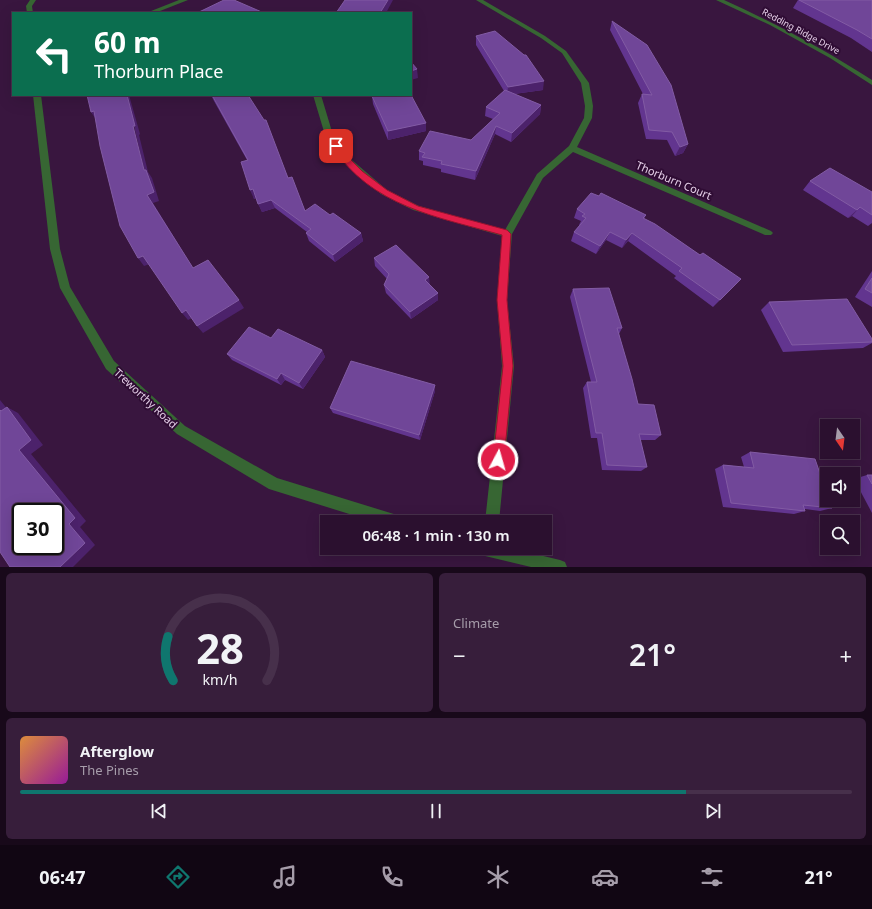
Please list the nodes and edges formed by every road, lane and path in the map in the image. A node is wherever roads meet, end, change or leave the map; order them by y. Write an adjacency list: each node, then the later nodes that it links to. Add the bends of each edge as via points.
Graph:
1 (33, 0): 5 (street, via 29,6)
2 (185, 0): 6 (street)
3 (479, 0): 10 (street, via 564,52 585,83 589,106 588,118)
4 (719, 0): 7 (street, Redding Ridge Drive, via 772,24 832,57)
5 (30, 12)
6 (152, 12)
7 (872, 84)
8 (37, 96): 13 (street, Treworthy Road, via 55,249 65,288 110,365 181,430 274,484)
9 (318, 96): 12 (street, via 329,135 343,157 384,192 416,208)
10 (572, 148): 11 (street, Thorburn Court); 12 (street, via 540,176)
11 (768, 233)
12 (507, 234): 14 (street, via 502,300 508,366)
13 (375, 515)
14 (493, 515)
15 (511, 555): 16 (street)
16 (560, 567)

